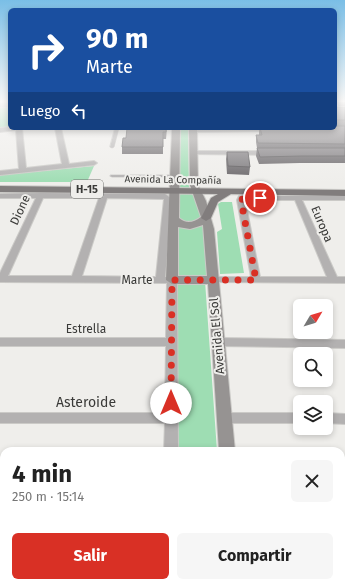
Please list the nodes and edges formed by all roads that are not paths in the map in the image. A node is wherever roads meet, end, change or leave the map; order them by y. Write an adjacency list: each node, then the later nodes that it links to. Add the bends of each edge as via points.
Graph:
1 (19, 130): 11 (street)
2 (58, 130): 10 (street)
3 (116, 130): 6 (lane)
4 (176, 130): 14 (street)
5 (193, 130): 7 (street, Avenida El Sol)
6 (112, 147)
7 (194, 153): 8 (street); 17 (street, Avenida El Sol)
8 (277, 153)
9 (94, 162): 10 (street)
10 (66, 166): 11 (street)
11 (22, 171): 12 (street)
12 (0, 173)
13 (112, 176): 14 (lane)
14 (174, 176): 16 (street)
15 (0, 189): 16 (main road, Avenida La Compañía / H-15)
16 (174, 190): 17 (main road, Avenida La Compañía / H-15); 26 (street)
17 (195, 190): 18 (main road, Avenida La Compañía / H-15); 25 (street, Avenida El Sol)
18 (231, 191): 19 (main road, Avenida La Compañía / H-15); 25 (main road, via 214,200)
19 (345, 193)
20 (41, 195): 21 (street); 22 (street); 27 (street, Dione)
21 (0, 196)
22 (104, 196): 28 (street); 29 (street, via 161,195 168,199)
23 (345, 198): 24 (street)
24 (298, 199): 31 (street, via 247,197 241,200); 32 (street, Europa)
25 (206, 218): 26 (street, via 194,225 182,225); 30 (street, Avenida El Sol)
26 (175, 220): 29 (street)
27 (1, 279): 28 (street, Marte)
28 (76, 280): 29 (street, Marte)
29 (166, 280): 30 (street, Marte); 35 (street)
30 (212, 280): 31 (street, Marte); 36 (street, Avenida El Sol)
31 (256, 280): 32 (street, Marte)
32 (333, 280): 33 (street, Marte)
33 (345, 280)
34 (0, 342): 35 (street, Estrella)
35 (171, 342): 39 (street)
36 (218, 342): 37 (street); 40 (street, Avenida El Sol)
37 (345, 344)
38 (0, 418): 39 (street, Asteroide)
39 (171, 418): 44 (street)
40 (224, 418): 41 (street); 45 (street, Avenida El Sol)
41 (293, 418)
42 (333, 418): 43 (street)
43 (345, 419)
44 (171, 447)
45 (227, 447)

